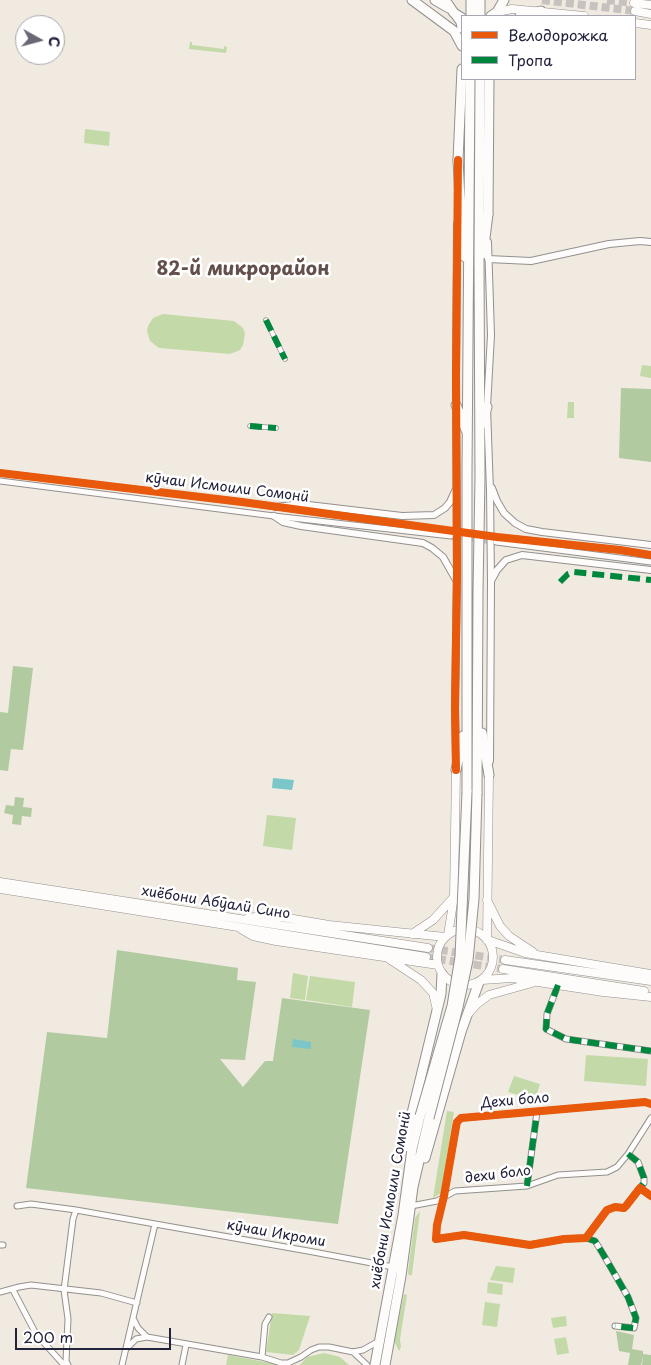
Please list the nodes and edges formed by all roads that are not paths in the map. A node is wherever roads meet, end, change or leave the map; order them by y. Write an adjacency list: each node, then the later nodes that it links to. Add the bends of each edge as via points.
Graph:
1 (412, 0): 19 (main road, via 454,31)
2 (435, 0): 7 (main road)
3 (471, 0): 11 (main road)
4 (480, 0): 12 (main road)
5 (504, 0): 9 (main road)
6 (651, 5): 10 (main road, via 634,7)
7 (449, 7): 15 (main road); 16 (main road)
8 (541, 11): 9 (main road, via 512,9); 13 (main road); 14 (main road)
9 (494, 14)
10 (651, 14)
11 (471, 15)
12 (480, 15)
13 (524, 15)
14 (575, 15)
15 (461, 17)
16 (461, 21)
17 (636, 22): 18 (main road)
18 (651, 25)
19 (461, 44)
20 (462, 80): 24 (main road)
21 (470, 80): 28 (main road, хиёбони Исмоили Сомонӣ)
22 (480, 80): 29 (main road, хиёбони Исмоили Сомонӣ)
23 (489, 80): 25 (main road)
24 (458, 160): 28 (main road, via 462,238); 32 (street)
25 (488, 214): 27 (street); 29 (main road)
26 (651, 242): 27 (street, via 609,244 531,261)
27 (488, 259): 33 (street, via 490,335)
28 (469, 281): 36 (main road, хиёбони Исмоили Сомонӣ)
29 (480, 281): 37 (main road, хиёбони Исмоили Сомонӣ)
30 (266, 320): 31 (street)
31 (285, 359)
32 (456, 405): 36 (main road); 41 (street)
33 (487, 407): 37 (main road); 39 (street)
34 (250, 426): 35 (street)
35 (276, 428)
36 (468, 434): 55 (main road, хиёбони Исмоили Сомонӣ)
37 (479, 434): 54 (main road, хиёбони Исмоили Сомонӣ)
38 (0, 473): 42 (street, кӯчаи Исмоили Сомонӣ)
39 (490, 479): 48 (street, via 496,501 504,514 526,529); 53 (street)
40 (0, 481): 43 (street, кӯчаи Исмоили Сомонӣ)
41 (457, 486): 44 (street, via 450,502 434,515 402,516 300,504); 52 (street)
42 (187, 495): 43 (street); 44 (street, кӯчаи Исмоили Сомонӣ)
43 (186, 504): 45 (street, кӯчаи Исмоили Сомонӣ)
44 (276, 507): 46 (street, кӯчаи Исмоили Сомонӣ)
45 (274, 516): 47 (street, кӯчаи Исмоили Сомонӣ); 52 (street, via 283,522 301,526 423,543 443,558)
46 (347, 516): 47 (street); 47 (street, кӯчаи Исмоили Сомонӣ, via 451,533)
47 (346, 523)
48 (651, 545)
49 (651, 555): 50 (street, via 497,540)
50 (651, 562)
51 (651, 570): 53 (street, via 522,555 506,560)
52 (457, 582): 56 (street)
53 (491, 582): 57 (street)
54 (478, 712): 57 (main road); 91 (main road, хиёбони Исмоили Сомонӣ, bridge, via 474,899 468,960)
55 (467, 717): 56 (main road); 88 (main road, хиёбони Исмоили Сомонӣ, bridge, via 460,957 452,1006 420,1116)
56 (456, 770): 60 (main road)
57 (489, 775): 61 (main road)
58 (0, 882): 62 (main road, хиёбони Абӯалӣ Сино)
59 (0, 890): 63 (main road, хиёбони Абӯалӣ Сино)
60 (454, 897): 64 (main road, via 433,920); 65 (main road)
61 (486, 899): 66 (main road); 68 (main road, via 500,926)
62 (239, 919): 64 (main road, via 282,917); 67 (main road, хиёбони Абӯалӣ Сино)
63 (237, 927): 69 (main road, хиёбони Абӯалӣ Сино); 70 (main road, via 253,936 276,941)
64 (412, 934): 65 (main road)
65 (446, 936): 66 (main road, via 468,929); 73 (main road, via 438,950)
66 (488, 940): 68 (main road); 75 (main road, via 493,962)
67 (428, 948)
68 (536, 955): 74 (main road)
69 (426, 957)
70 (388, 958): 73 (main road); 81 (main road, via 421,980 433,993)
71 (505, 960): 76 (main road)
72 (503, 969): 79 (main road)
73 (440, 970): 75 (main road, via 455,984 471,985); 81 (main road, via 441,994)
74 (651, 974)
75 (480, 981): 77 (main road, via 504,978); 82 (main road)
76 (651, 981)
77 (536, 982): 78 (main road); 82 (main road, via 489,995)
78 (558, 985): 80 (main road); 83 (street, via 547,1014 546,1029 566,1039)
79 (651, 993)
80 (651, 997)
81 (437, 1012): 88 (main road, via 409,1128)
82 (466, 1016): 91 (main road)
83 (651, 1050)
84 (651, 1104): 85 (street, Дехи боло)
85 (538, 1112): 89 (street); 92 (street, Дехи боло, via 461,1118 457,1122)
86 (651, 1118): 87 (street, дехи боло)
87 (628, 1154): 89 (street, дехи боло, via 617,1167 607,1172 558,1175); 90 (street, via 638,1162 644,1178)
88 (409, 1172): 99 (main road, хиёбони Исмоили Сомонӣ)
89 (527, 1186): 92 (street, дехи боло, via 455,1192)
90 (640, 1188): 93 (street); 98 (street, via 626,1206 607,1210)
91 (413, 1194): 95 (main road, хиёбони Исмоили Сомонӣ)
92 (444, 1196): 95 (street, дехи боло, via 437,1201); 98 (street, via 436,1239 464,1234 530,1245)
93 (651, 1196)
94 (17, 1206): 96 (street, кӯчаи Икроми, via 31,1204)
95 (411, 1206): 118 (main road, хиёбони Исмоили Сомонӣ)
96 (76, 1210): 97 (street, кӯчаи Икроми); 101 (street)
97 (154, 1224): 99 (street, кӯчаи Икроми); 103 (street)
98 (586, 1238): 106 (street, via 595,1241 628,1297 636,1318 634,1328)
99 (393, 1267): 108 (main road, хиёбони Исмоили Сомонӣ)
100 (13, 1290): 101 (street, via 31,1285); 102 (street); 113 (street, via 36,1334)
101 (64, 1290): 103 (street, via 100,1293); 113 (street, via 68,1319)
102 (0, 1292)
103 (137, 1303): 105 (street)
104 (269, 1317): 112 (street, via 265,1324)
105 (133, 1319): 107 (street); 110 (street)
106 (615, 1326)
107 (147, 1337): 109 (street); 110 (street, via 136,1339)
108 (379, 1341): 111 (street); 117 (main road, хиёбони Исмоили Сомонӣ)
109 (186, 1344): 112 (street); 115 (street)
110 (127, 1348): 114 (street)
111 (353, 1352): 112 (street, via 318,1347 301,1358 281,1363); 116 (street)
112 (262, 1357)
113 (66, 1365)
114 (122, 1365)
115 (182, 1365)
116 (367, 1365)
117 (374, 1365)
118 (384, 1365)

